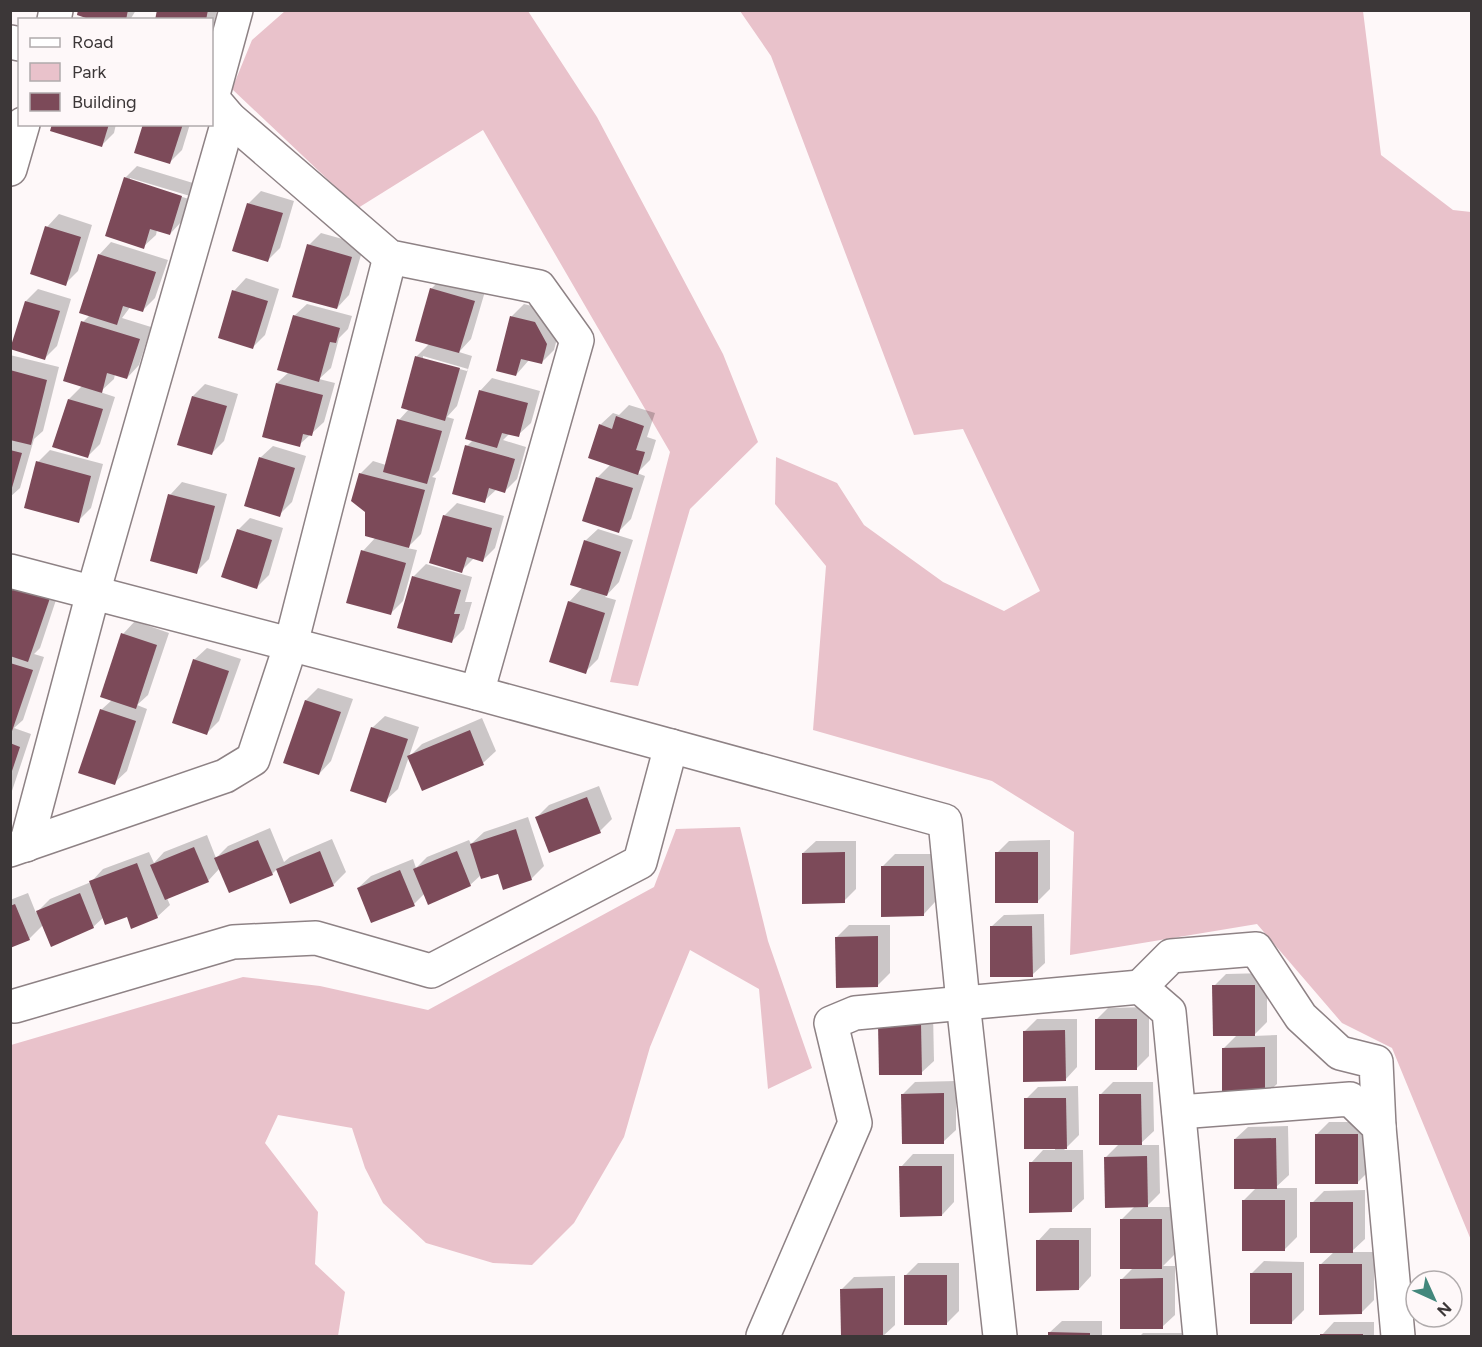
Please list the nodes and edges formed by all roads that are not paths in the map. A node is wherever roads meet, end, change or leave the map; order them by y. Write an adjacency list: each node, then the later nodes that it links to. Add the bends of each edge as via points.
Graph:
1 (236, 10): 2 (street)
2 (217, 104): 3 (street); 7 (street)
3 (213, 120)
4 (22, 126): 6 (street)
5 (211, 126): 9 (street)
6 (10, 169)
7 (390, 257): 10 (street); 11 (street, via 539,287 577,340)
8 (10, 571): 9 (street)
9 (93, 593): 10 (street); 13 (street)
10 (291, 644): 11 (street); 13 (street, via 253,759 225,776)
11 (477, 693): 12 (street)
12 (671, 746): 15 (street, via 945,821); 16 (street, via 640,862 431,970 316,938 233,942)
13 (18, 847)
14 (1140, 987): 15 (street); 17 (street, via 1169,1012); 18 (street, via 1171,956 1256,949 1301,1017 1340,1053 1376,1062)
15 (963, 1002): 19 (street, via 855,1013 831,1023 855,1123); 20 (street)
16 (15, 1006)
17 (1179, 1112): 18 (street, via 1350,1099); 21 (street)
18 (1379, 1127): 22 (street)
19 (763, 1336)
20 (1000, 1336)
21 (1200, 1336)
22 (1398, 1336)

